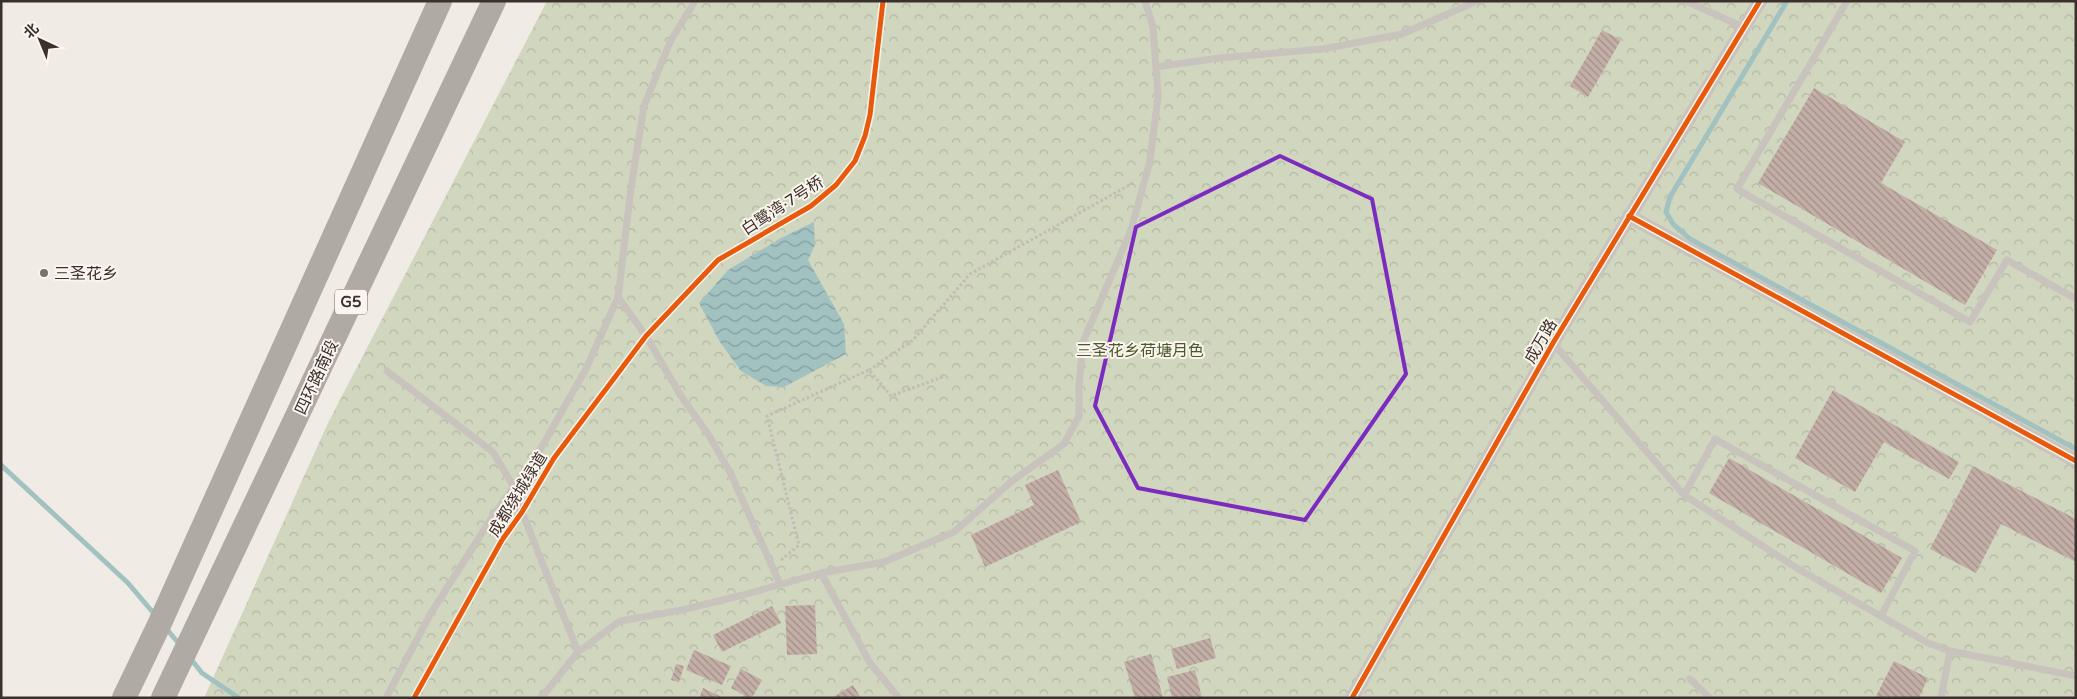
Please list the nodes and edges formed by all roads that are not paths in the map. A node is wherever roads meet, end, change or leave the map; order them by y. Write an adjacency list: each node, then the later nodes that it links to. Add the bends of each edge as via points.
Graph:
1 (440, 1): 26 (highway, G5)
2 (494, 1): 27 (highway, 四环路南段 / G5)
3 (695, 1): 12 (lane, via 670,42 644,106)
4 (1145, 1): 10 (lane, via 1153,27)
5 (1477, 1): 10 (lane, via 1402,34 1323,49)
6 (1686, 1): 9 (lane)
7 (1760, 1): 9 (street, 成万路)
8 (1847, 1): 13 (lane, via 1738,189 1970,322 2007,260)
9 (1744, 27): 11 (street, 成万路)
10 (1156, 67): 19 (lane, via 1158,96 1150,161 1131,230 1083,342 1079,416 1064,444 1012,481 954,532 884,562)
11 (1629, 216): 14 (street, 成万路); 16 (street)
12 (618, 297): 17 (lane, via 586,369 542,448); 20 (lane, via 646,336 730,472)
13 (2076, 299)
14 (1553, 343): 18 (lane); 31 (street, 成万路)
15 (387, 371): 17 (lane, via 493,452)
16 (2076, 461)
17 (514, 487): 23 (lane); 28 (lane, via 431,613)
18 (1684, 495): 21 (lane, via 1800,570); 21 (lane, via 1714,439 1915,551)
19 (821, 573): 20 (lane); 30 (lane, via 870,664)
20 (780, 584): 23 (lane, via 682,610 620,621)
21 (1881, 616): 22 (lane, via 1928,643)
22 (1950, 651): 24 (lane); 33 (lane)
23 (578, 652): 29 (lane)
24 (2076, 676)
25 (1690, 679): 32 (lane)
26 (124, 698)
27 (163, 698)
28 (386, 698)
29 (541, 698)
30 (899, 698)
31 (1352, 698)
32 (1710, 698)
33 (1941, 698)

